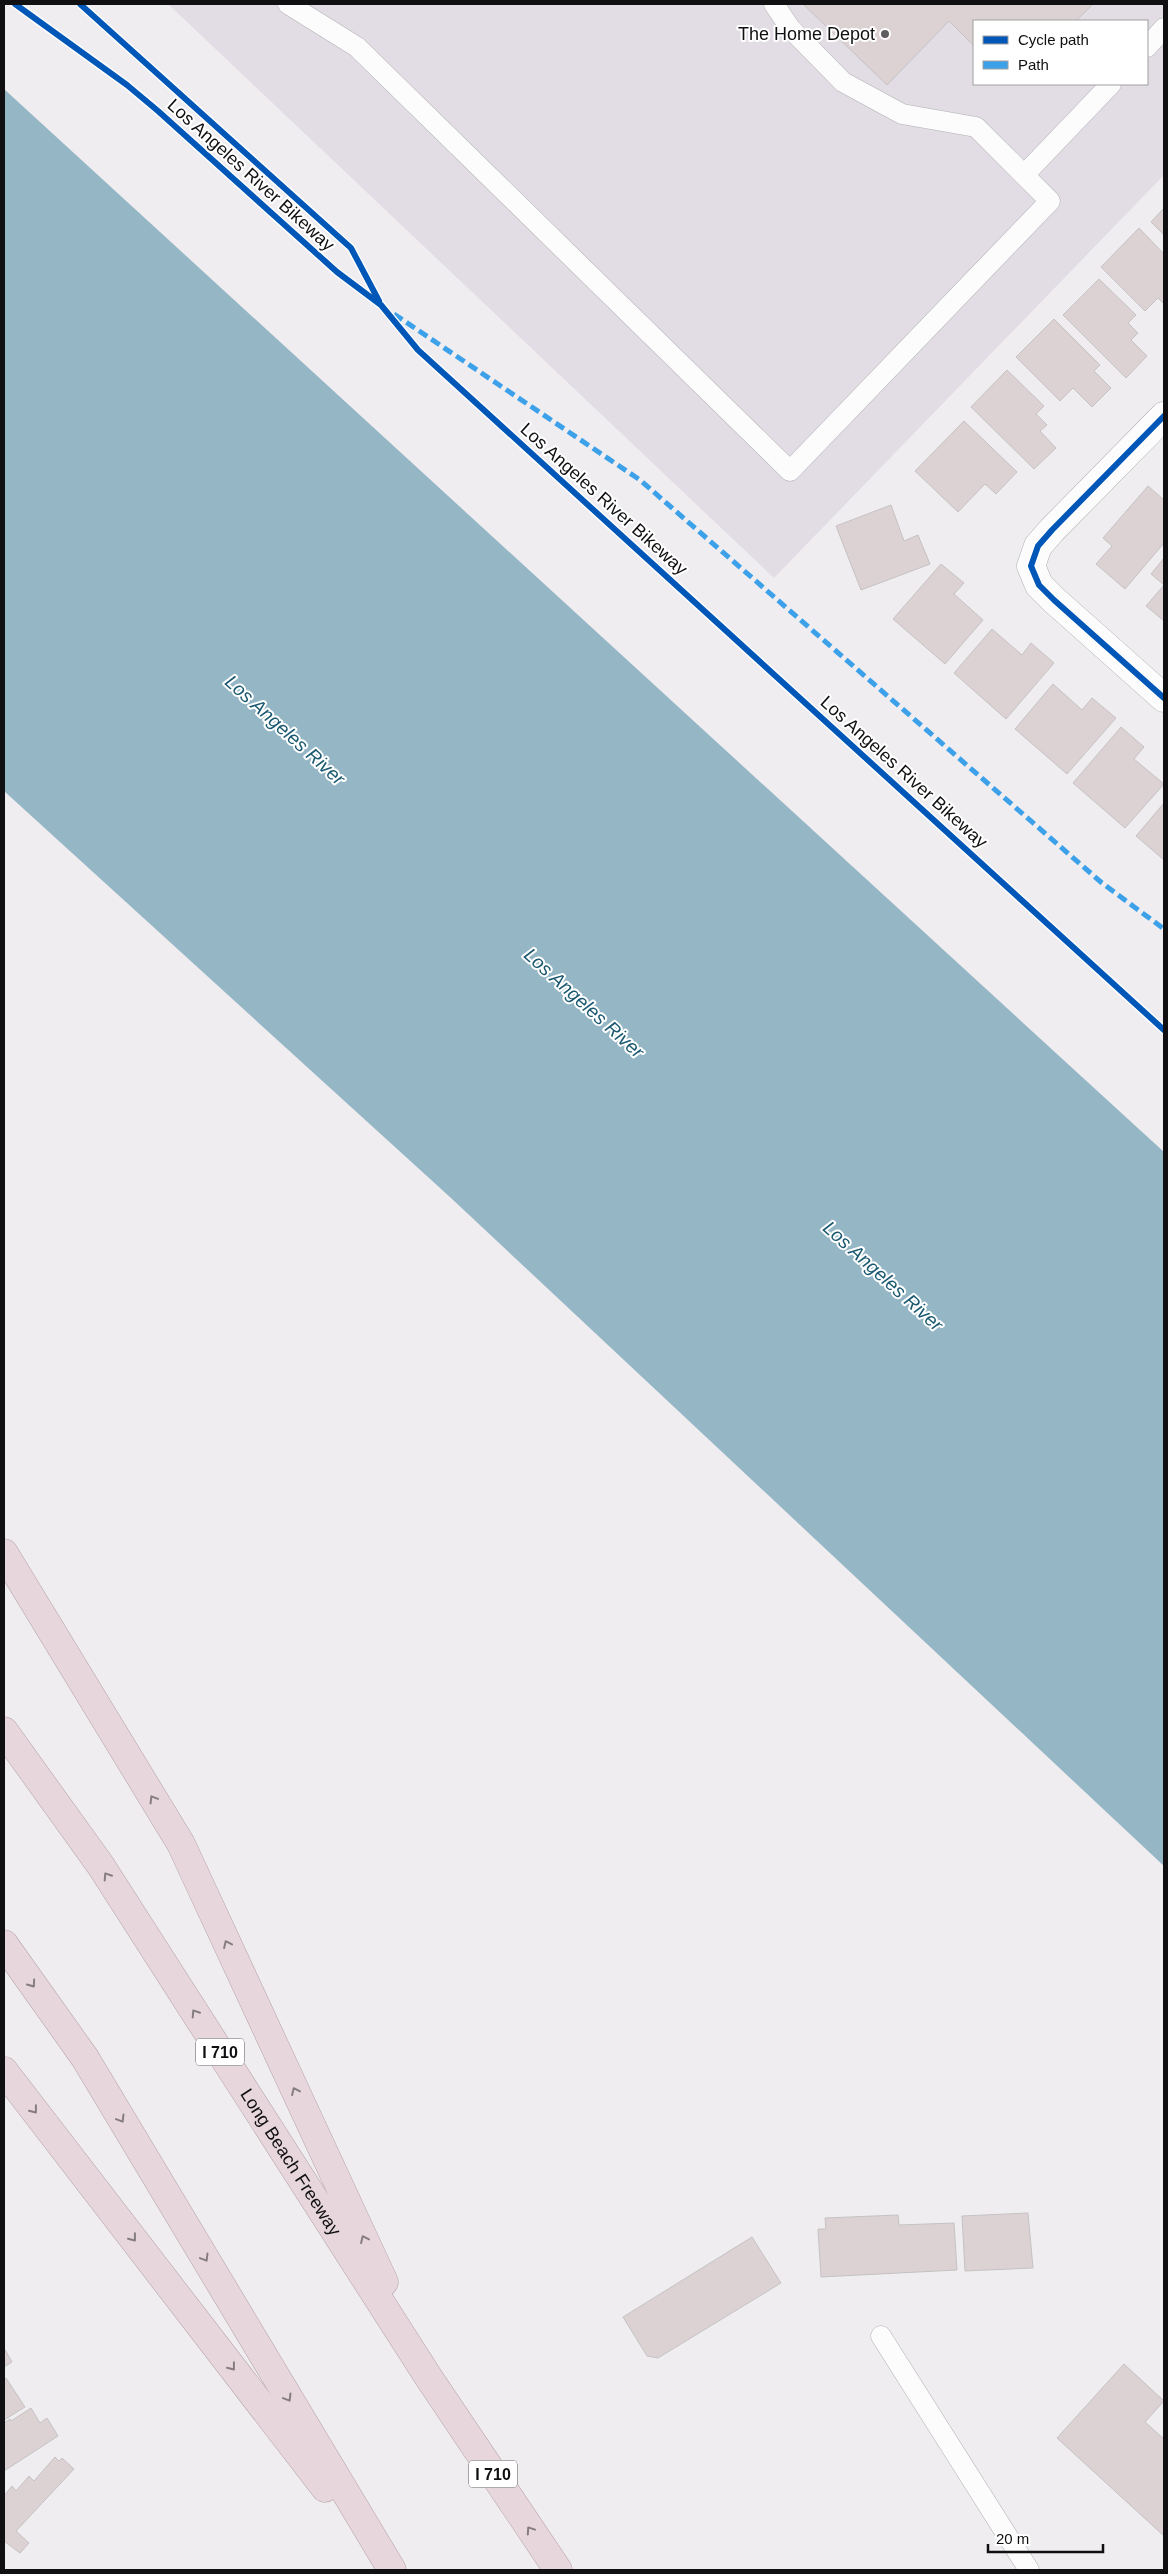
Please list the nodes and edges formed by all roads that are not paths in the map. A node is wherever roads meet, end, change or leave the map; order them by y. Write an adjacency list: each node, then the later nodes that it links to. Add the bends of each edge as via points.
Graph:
1 (288, 4): 6 (lane, via 357,46 790,471 1050,201)
2 (774, 4): 6 (lane, via 790,28 843,82 902,114 976,127)
3 (1164, 28): 4 (lane)
4 (1148, 46)
5 (1111, 85): 6 (lane)
6 (1024, 175)
7 (1164, 416): 8 (street, via 1052,530 1038,546 1032,566 1039,585)
8 (1164, 698)
9 (4, 1553): 14 (highway, one-way to 9, via 181,1844)
10 (4, 1731): 14 (highway, Long Beach Freeway / I 710, one-way to 10, via 101,1866)
11 (4, 1944): 15 (highway, one-way to 15, via 85,2058)
12 (4, 2071): 15 (highway, one-way to 15)
13 (881, 2336): 17 (lane)
14 (429, 2378): 16 (highway, Long Beach Freeway / I 710, one-way to 14)
15 (390, 2570)
16 (558, 2570)
17 (1029, 2570)

